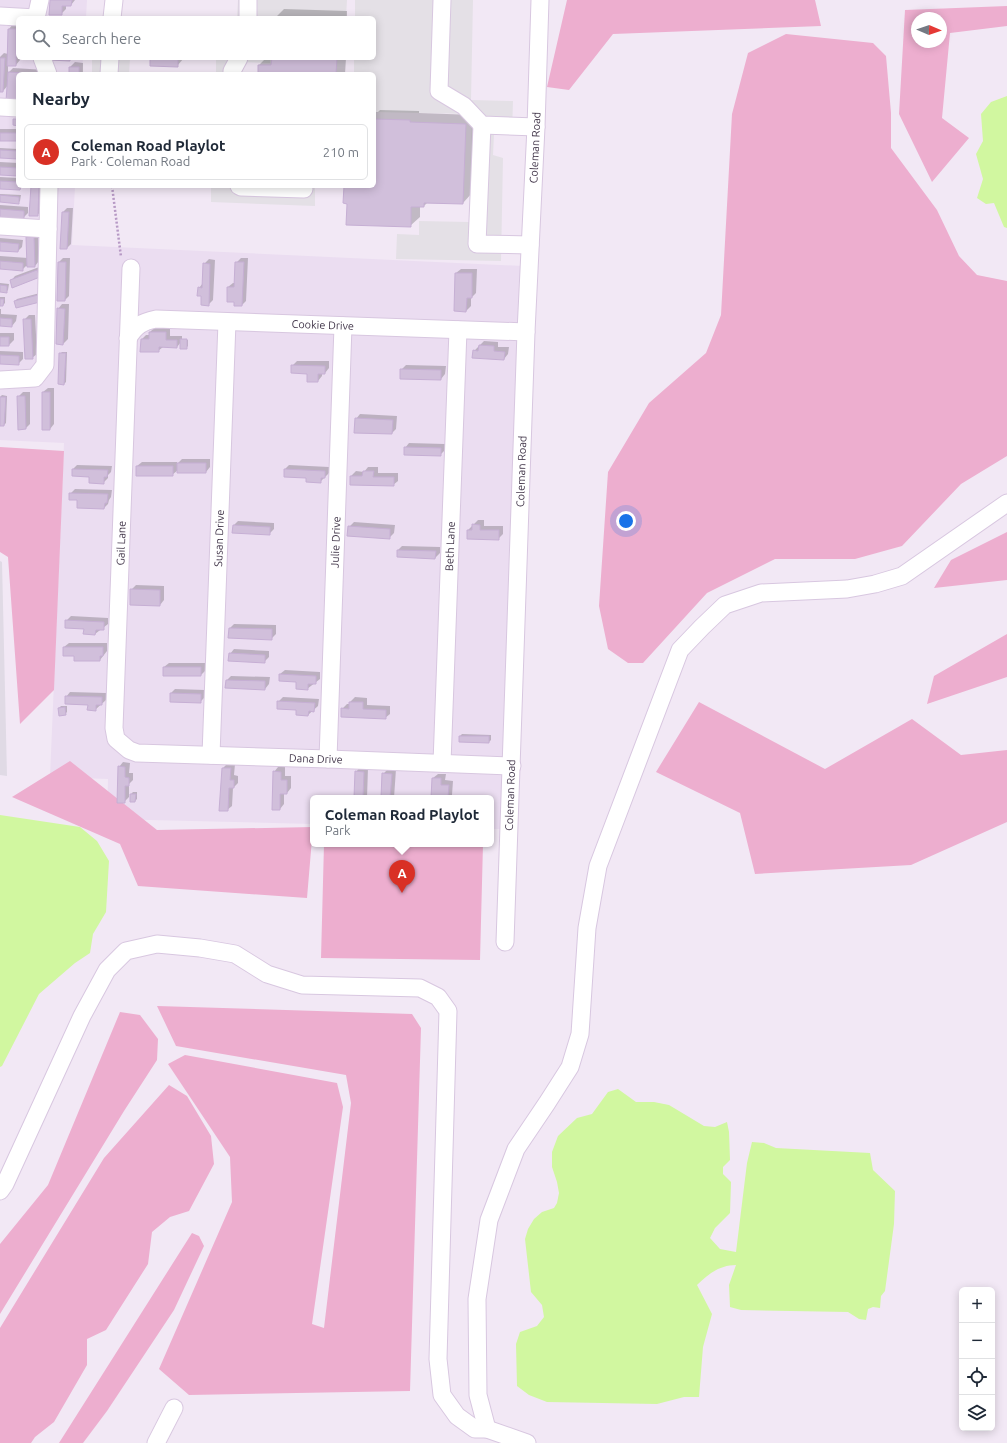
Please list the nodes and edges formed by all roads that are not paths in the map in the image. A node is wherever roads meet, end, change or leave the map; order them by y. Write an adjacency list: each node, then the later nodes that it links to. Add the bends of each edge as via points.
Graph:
1 (40, 0): 7 (street)
2 (114, 0): 8 (street)
3 (248, 0): 9 (street)
4 (442, 0): 19 (street, via 439,91 464,106)
5 (540, 0): 20 (street, Coleman Road)
6 (0, 16): 10 (street)
7 (36, 16)
8 (112, 16)
9 (248, 16)
10 (16, 17)
11 (43, 60): 14 (street)
12 (110, 60): 15 (street)
13 (238, 60): 16 (street)
14 (47, 72)
15 (109, 72)
16 (232, 72)
17 (0, 108): 18 (street)
18 (16, 108)
19 (482, 125): 20 (street); 26 (street, via 477,244)
20 (536, 127): 26 (street, Coleman Road)
21 (50, 188): 25 (street)
22 (272, 188): 23 (street)
23 (304, 189)
24 (0, 226): 25 (street)
25 (48, 229): 33 (street, via 45,365 35,378)
26 (530, 245): 31 (street, Coleman Road)
27 (131, 268): 32 (street, Gail Lane)
28 (227, 322): 29 (street, Cookie Drive); 32 (street, Cookie Drive, via 156,319 134,328); 36 (street, Susan Drive)
29 (343, 326): 30 (street, Cookie Drive); 37 (street, Julie Drive)
30 (458, 330): 31 (street, Cookie Drive); 38 (street, Beth Lane)
31 (526, 332): 39 (street, Coleman Road)
32 (128, 338): 35 (street, Gail Lane, via 114,728 116,739)
33 (0, 380)
34 (1007, 503): 43 (street, via 902,576 875,584 847,588 761,593 725,605 680,650 598,866 587,928 580,1034 570,1067 516,1149 489,1220 477,1299 478,1395)
35 (122, 745): 36 (street, Dana Drive, via 137,753)
36 (211, 755): 37 (street, Dana Drive)
37 (328, 758): 38 (street, Dana Drive)
38 (442, 763): 39 (street, Dana Drive)
39 (512, 766): 40 (street, Coleman Road)
40 (505, 942)
41 (0, 1191): 43 (street, via 82,1016 107,970 126,951 157,944 200,948 234,954 267,974 302,984 420,988 438,997 448,1011 438,1359 442,1394 457,1416 475,1429)
42 (174, 1408): 44 (street)
43 (487, 1429): 45 (street)
44 (156, 1443)
45 (527, 1443)

